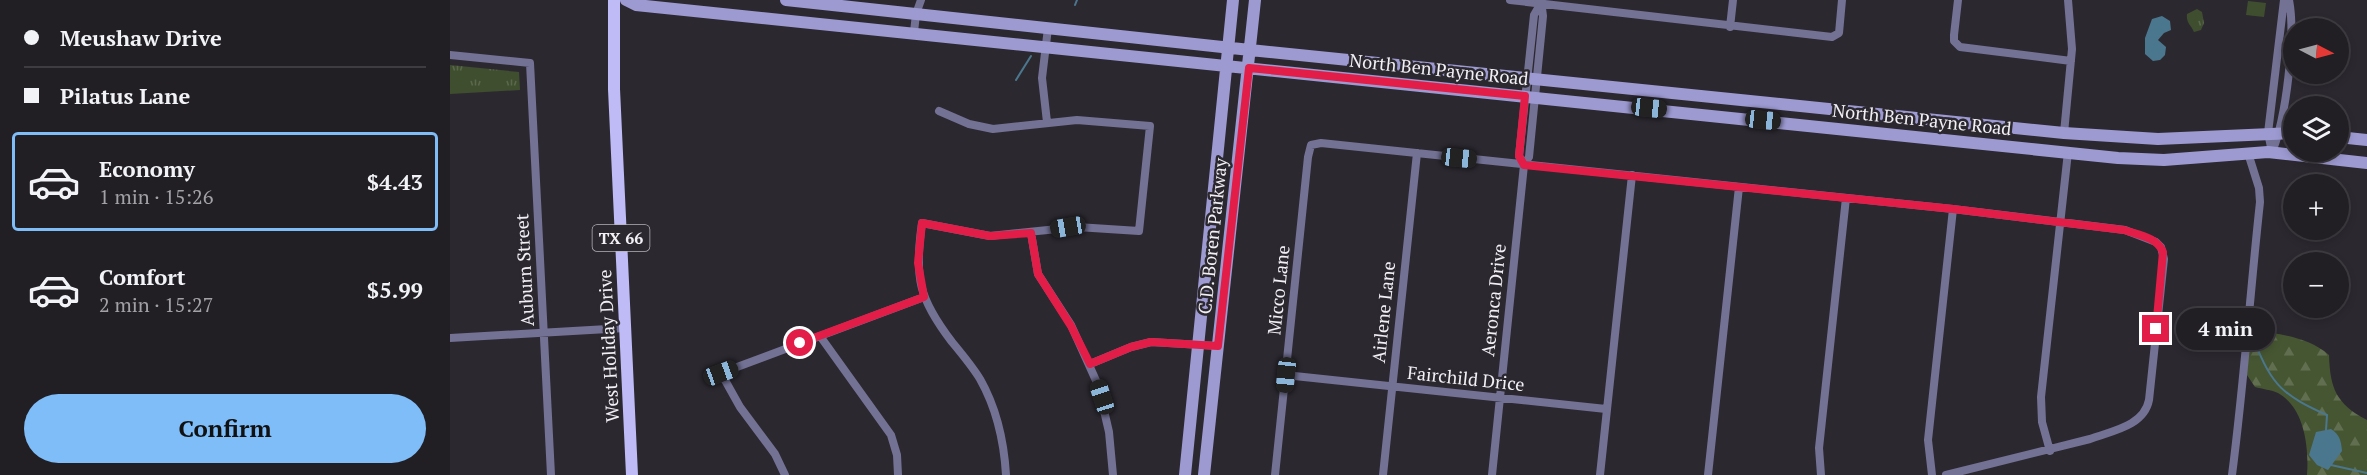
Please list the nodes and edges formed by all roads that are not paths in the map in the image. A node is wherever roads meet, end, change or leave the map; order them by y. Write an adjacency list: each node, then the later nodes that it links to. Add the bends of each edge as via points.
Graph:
1 (614, 0): 53 (main road, West Holiday Drive / TX 66)
2 (627, 0): 17 (street, North Ben Payne Road, via 636,5)
3 (727, 0): 17 (street)
4 (786, 0): 18 (street, North Ben Payne Road)
5 (913, 0): 18 (street)
6 (921, 0): 18 (street)
7 (1233, 0): 23 (street, C.D. Boren Parkway)
8 (1255, 0): 24 (street, C.D. Boren Parkway)
9 (1510, 0): 16 (street)
10 (1733, 0): 19 (street)
11 (1842, 0): 19 (street, via 1839,33 1832,38)
12 (1958, 0): 26 (street, via 1954,35 1957,45 1964,49)
13 (2068, 0): 26 (street)
14 (2284, 0): 35 (street)
15 (2289, 0): 31 (street)
16 (1541, 2): 19 (street); 29 (street, Aeronca Drive, via 1543,16)
17 (726, 14): 21 (street, North Ben Payne Road)
18 (916, 14): 20 (street, North Ben Payne Road); 21 (street)
19 (1730, 27)
20 (1048, 28): 22 (street); 23 (street, North Ben Payne Road)
21 (914, 32): 22 (street, North Ben Payne Road)
22 (1046, 45): 27 (street, North Ben Payne Road); 33 (street, via 1042,78)
23 (1229, 48): 24 (street, North Ben Payne Road); 27 (street, C.D. Boren Parkway)
24 (1250, 50): 28 (street, C.D. Boren Parkway); 29 (street, North Ben Payne Road)
25 (450, 55): 54 (street, Auburn Street, via 530,63)
26 (2071, 61): 34 (street)
27 (1227, 65): 28 (street, North Ben Payne Road); 57 (street, C.D. Boren Parkway)
28 (1249, 68): 30 (street, North Ben Payne Road); 58 (street, C.D. Boren Parkway)
29 (1532, 78): 30 (street, Aeronca Drive); 34 (street, North Ben Payne Road)
30 (1530, 96): 40 (street, North Ben Payne Road); 45 (street, Aeronca Drive, via 1519,156)
31 (2289, 96)
32 (939, 111): 33 (street, via 993,129)
33 (1047, 122): 51 (street, via 1087,120 1150,126 1139,231 1077,226)
34 (2064, 132): 35 (street, North Ben Payne Road, via 2158,139); 40 (street)
35 (2268, 133): 36 (street, North Ben Payne Road); 43 (street)
36 (2283, 133)
37 (2283, 138): 43 (street)
38 (2349, 138): 39 (street)
39 (2367, 140)
40 (2068, 152): 42 (street, North Ben Payne Road, via 2164,160); 50 (street)
41 (1417, 153): 45 (street); 60 (street, Micco Lane, via 1311,145); 61 (street, Airlene Lane)
42 (2248, 153): 43 (street, North Ben Payne Road); 65 (street, via 2260,202)
43 (2272, 153): 44 (street, North Ben Payne Road)
44 (2367, 163)
45 (1524, 165): 46 (street); 62 (street, Aeronca Drive)
46 (1632, 175): 47 (street); 63 (street)
47 (1739, 187): 48 (street); 78 (street)
48 (1845, 198): 49 (street); 79 (street, via 1819,448)
49 (1953, 209): 50 (street); 80 (street, via 1928,440)
50 (2060, 222): 64 (street, via 2040,409); 64 (street, via 2124,230 2150,238 2161,247 2164,259 2145,413 2113,431)
51 (1031, 233): 52 (street, via 990,236 922,223 918,263); 59 (street, via 1038,274)
52 (924, 297): 55 (street); 70 (street, via 935,319 985,388 999,424)
53 (625, 328): 54 (street); 67 (main road, West Holiday Drive / TX 66)
54 (544, 333): 56 (street); 66 (street, Auburn Street)
55 (820, 336): 68 (street, via 721,373); 69 (street, via 891,435)
56 (450, 338)
57 (1198, 344): 58 (street); 59 (street, via 1144,343); 72 (street, C.D. Boren Parkway)
58 (1218, 346): 73 (street, C.D. Boren Parkway)
59 (1090, 364): 71 (street, via 1105,409)
60 (1286, 375): 61 (street, Fairchild Drice); 74 (street, Micco Lane)
61 (1392, 387): 62 (street, Fairchild Drice); 75 (street, Airlene Lane)
62 (1500, 398): 63 (street, Fairchild Drice); 76 (street, Aeronca Drive)
63 (1606, 409): 77 (street)
64 (2050, 451): 81 (street)
65 (2232, 474)
66 (550, 475)
67 (632, 475)
68 (785, 475)
69 (898, 475)
70 (1006, 475)
71 (1113, 475)
72 (1185, 475)
73 (1204, 475)
74 (1275, 475)
75 (1383, 475)
76 (1492, 475)
77 (1600, 475)
78 (1708, 475)
79 (1821, 475)
80 (1932, 475)
81 (1946, 475)

